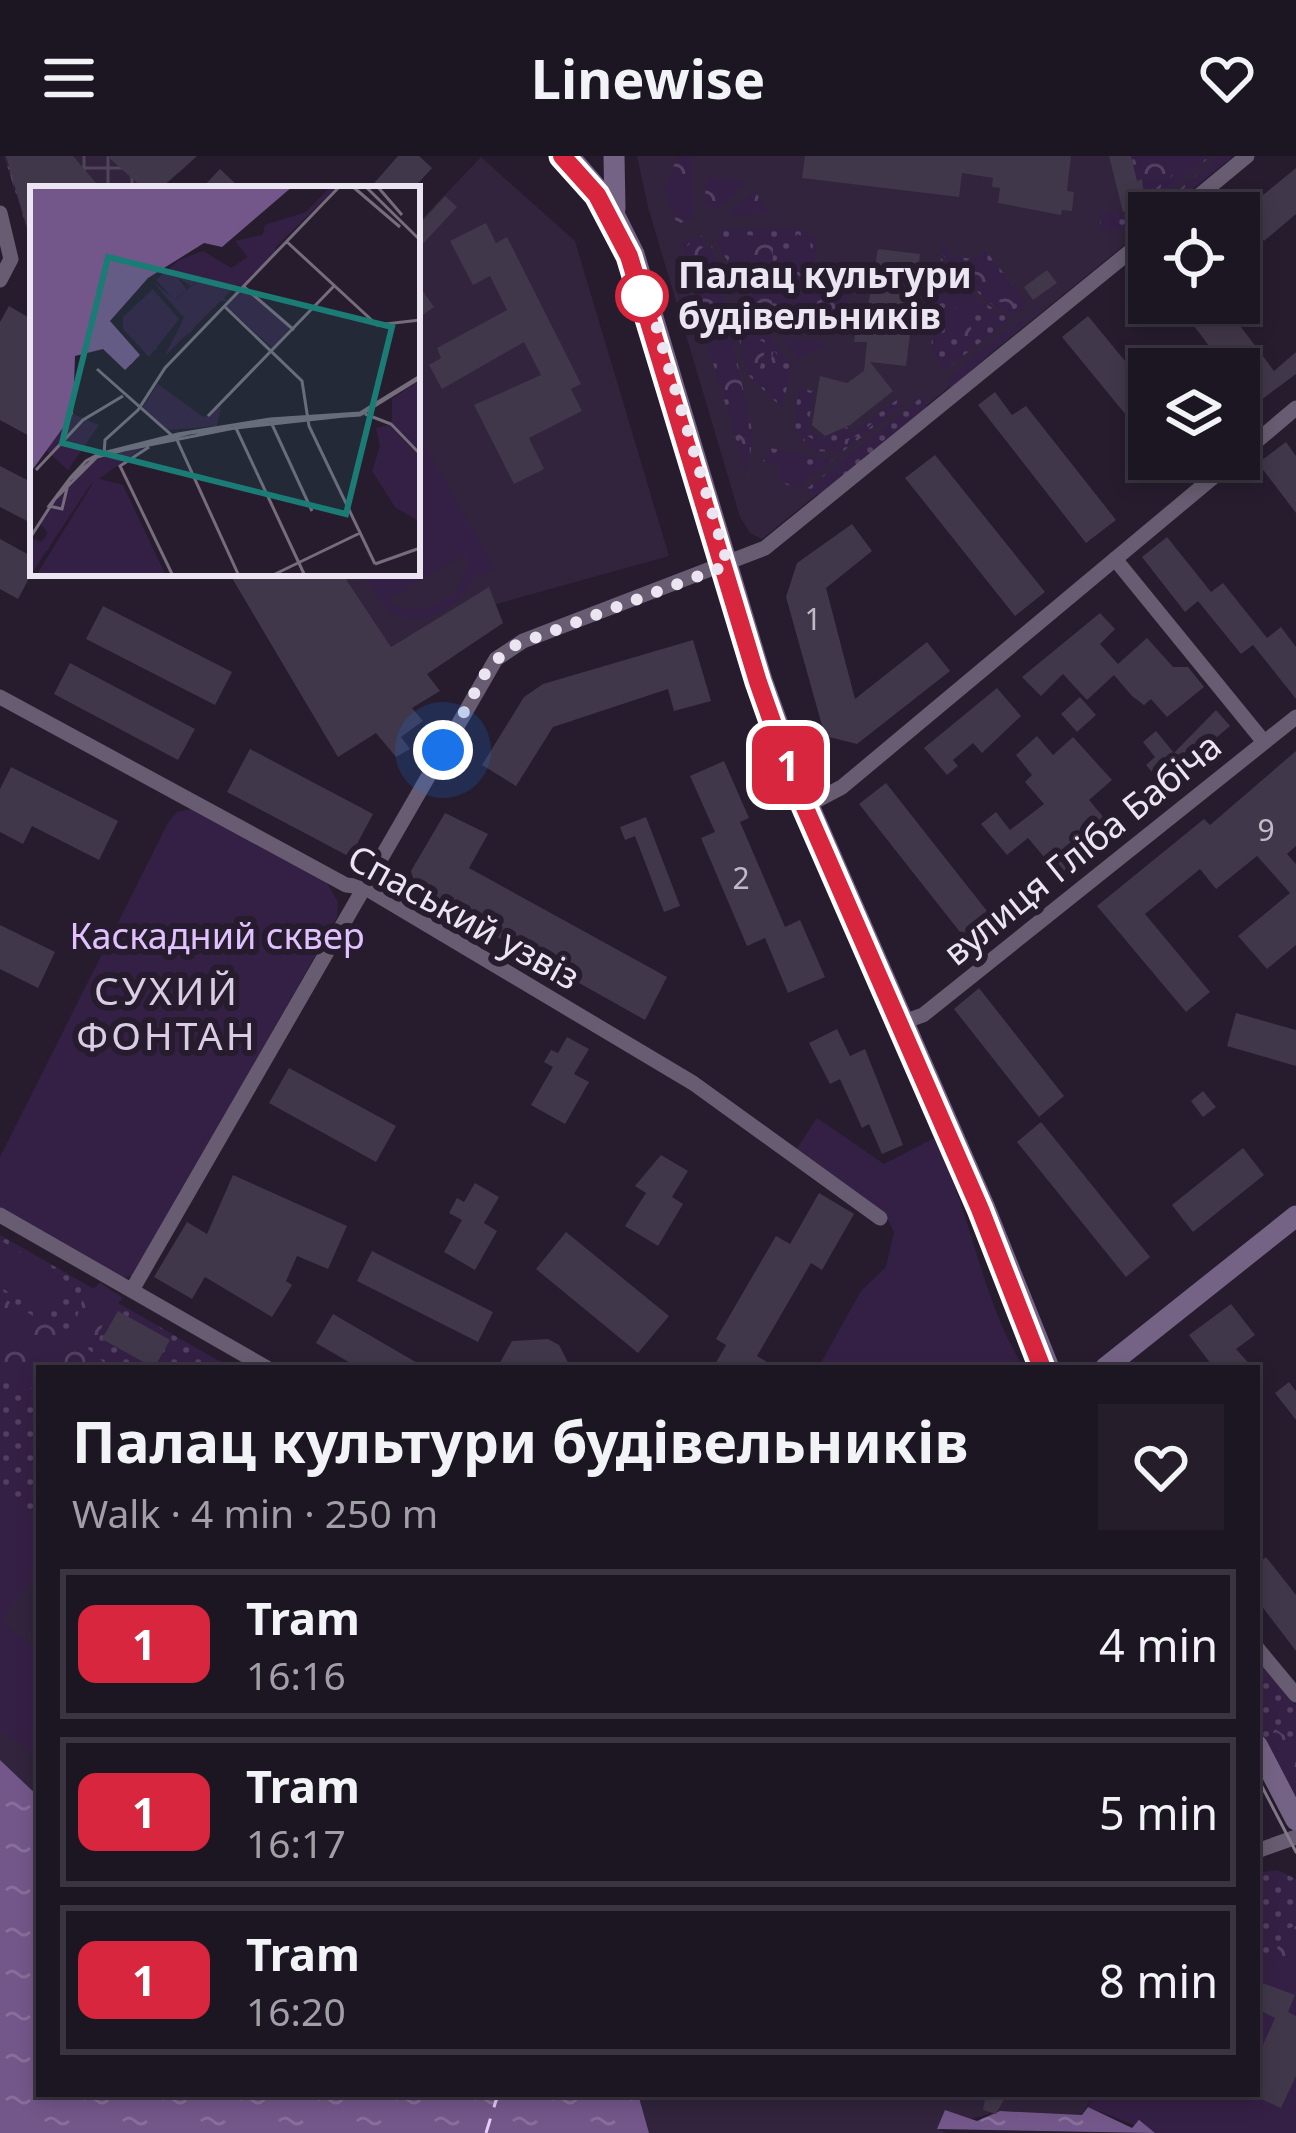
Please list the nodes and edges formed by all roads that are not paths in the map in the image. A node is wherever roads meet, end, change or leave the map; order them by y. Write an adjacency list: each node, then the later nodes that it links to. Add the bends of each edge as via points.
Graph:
1 (569, 156): 6 (street)
2 (614, 156): 6 (street)
3 (1246, 156): 4 (street)
4 (1203, 192)
5 (0, 214): 8 (street, via 11,260)
6 (616, 215): 13 (street, via 640,270)
7 (1128, 253): 13 (street, via 779,538)
8 (0, 280)
9 (1296, 408): 10 (street)
10 (1260, 438)
11 (1209, 480): 12 (street)
12 (1115, 559): 16 (street); 17 (street, via 842,787)
13 (728, 565): 17 (street); 18 (street, via 508,648 486,672)
14 (0, 697): 18 (street, Спаський узвіз, via 346,886)
15 (1296, 717): 16 (street, вулиця Гліба Бабіча)
16 (1264, 742): 19 (street, вулиця Гліба Бабіча, via 923,1015)
17 (808, 805): 19 (street)
18 (364, 887): 22 (street, Спаський узвіз, via 692,1083); 23 (street)
19 (903, 1022): 25 (street)
20 (0, 1215): 23 (street)
21 (1296, 1216): 26 (street)
22 (880, 1218)
23 (132, 1290): 24 (street)
24 (263, 1365)
25 (1047, 1365)
26 (1109, 1365)
27 (1260, 1652): 28 (street)
28 (1296, 1695)
29 (1260, 1751): 30 (street)
30 (1296, 1820)
31 (1296, 1837): 32 (street)
32 (1260, 1850)

